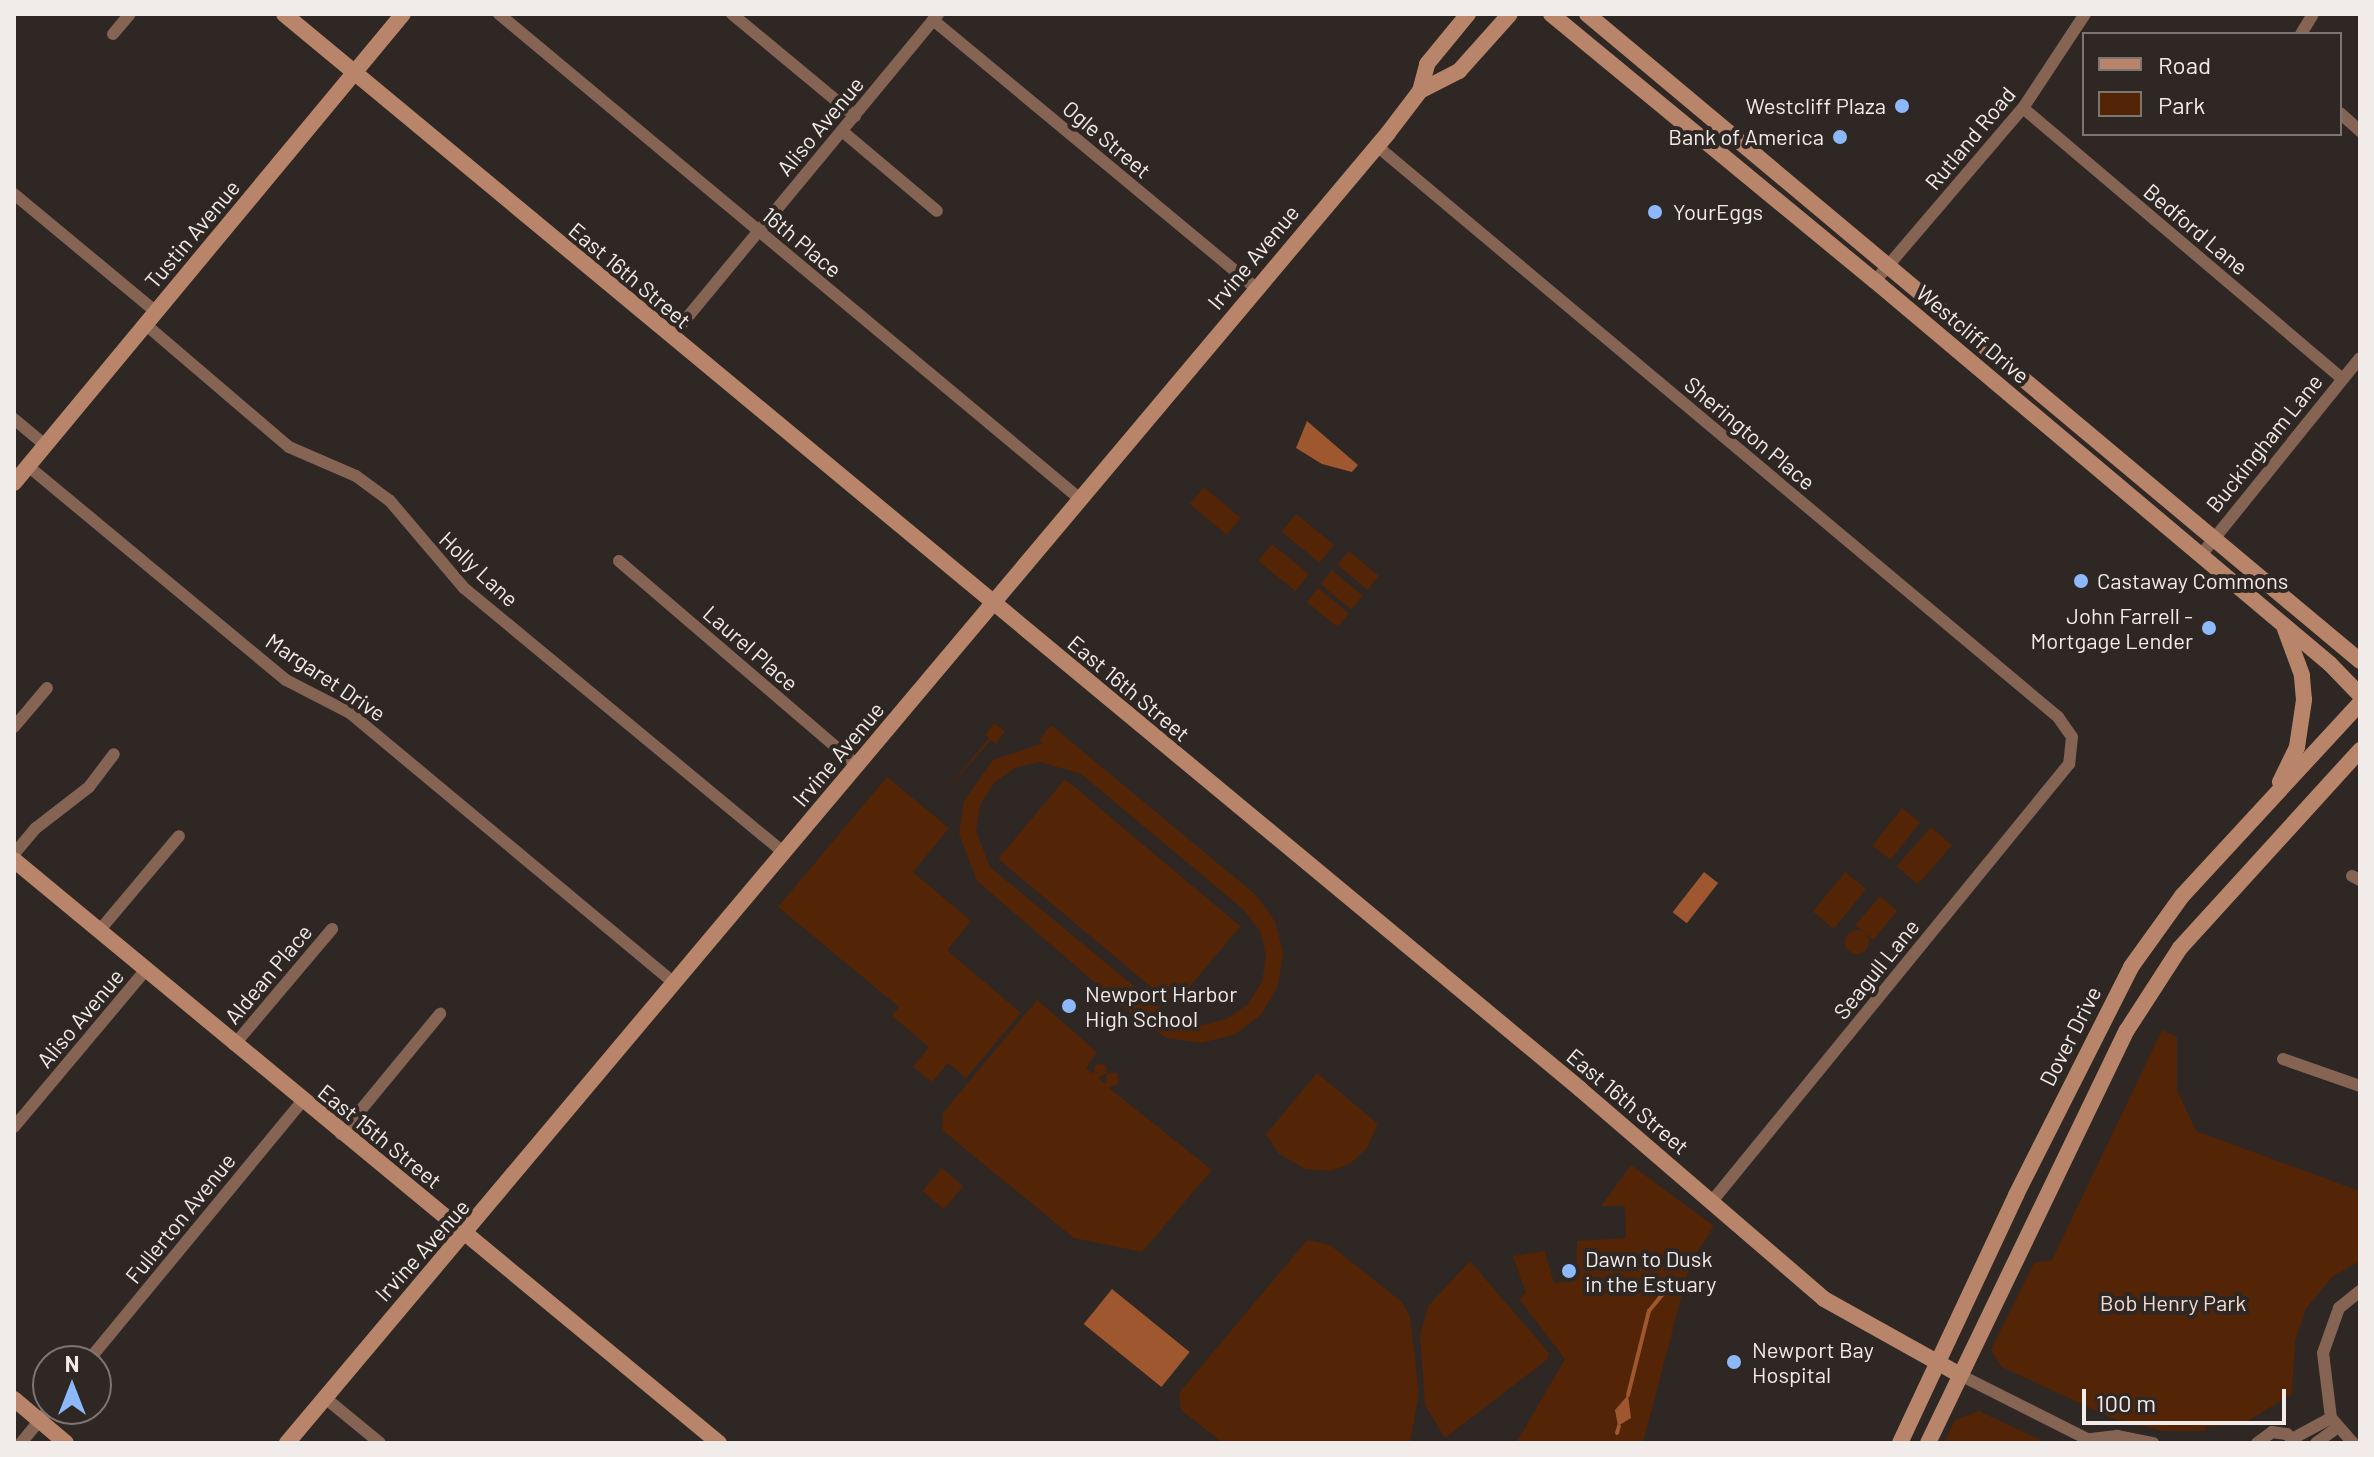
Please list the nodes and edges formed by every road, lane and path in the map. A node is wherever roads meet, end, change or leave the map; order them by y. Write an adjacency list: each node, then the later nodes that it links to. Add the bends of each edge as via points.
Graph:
1 (130, 14): 14 (street)
2 (284, 14): 15 (street, East 16th Street)
3 (403, 14): 15 (street, Tustin Avenue)
4 (499, 14): 29 (street, 16th Place)
5 (732, 14): 21 (street)
6 (1468, 14): 17 (street, Irvine Avenue, via 1427,64)
7 (1510, 14): 17 (street, Irvine Avenue, via 1459,71)
8 (1551, 14): 16 (street, Westcliff Drive)
9 (1587, 14): 18 (street, Westcliff Drive)
10 (2085, 14): 19 (street, Rutland Road)
11 (2313, 14): 13 (street)
12 (936, 17): 21 (street, Aliso Avenue); 32 (street, Ogle Street)
13 (2302, 32)
14 (113, 34)
15 (354, 74): 33 (street, Tustin Avenue); 34 (street, East 16th Street)
16 (1636, 83): 18 (street, via 1652,84); 26 (street, Westcliff Drive)
17 (1420, 91): 24 (street, Irvine Avenue)
18 (1702, 107): 25 (street, Westcliff Drive)
19 (2023, 108): 30 (street, Rutland Road); 36 (street, Bedford Lane)
20 (2342, 115): 23 (street)
21 (855, 116): 22 (street, Aliso Avenue)
22 (842, 131): 28 (street); 29 (street, Aliso Avenue)
23 (2360, 131)
24 (1377, 146): 32 (street, Irvine Avenue); 54 (street, Sherington Place, via 2058,717 2072,737)
25 (1769, 162): 26 (street); 30 (street, Westcliff Drive)
26 (1753, 179): 31 (street, Westcliff Drive)
27 (14, 194): 33 (street, Holly Lane)
28 (937, 211)
29 (758, 232): 34 (street, Aliso Avenue); 41 (street, 16th Place)
30 (1890, 262): 31 (street, Rutland Road); 42 (street, Westcliff Drive)
31 (1875, 281): 43 (street, Westcliff Drive)
32 (1256, 288): 41 (street, Irvine Avenue)
33 (150, 318): 38 (street, Tustin Avenue); 58 (street, Holly Lane, via 289,447 356,476 390,501 464,588)
34 (671, 337): 45 (street, East 16th Street)
35 (2360, 358): 36 (street, Buckingham Lane)
36 (2342, 379): 42 (street, Buckingham Lane)
37 (14, 419): 38 (street)
38 (45, 445): 39 (street, Tustin Avenue)
39 (28, 466): 40 (street, Tustin Avenue); 64 (street, Margaret Drive, via 286,680 350,713)
40 (14, 483)
41 (1080, 499): 45 (street, Irvine Avenue)
42 (2215, 535): 43 (street, Buckingham Lane); 47 (street, Westcliff Drive)
43 (2201, 555): 46 (street, Westcliff Drive)
44 (619, 561): 55 (street, Laurel Place)
45 (993, 604): 55 (street, Irvine Avenue); 74 (street, East 16th Street)
46 (2282, 623): 49 (street, Westcliff Drive); 56 (street, via 2302,675 2302,724 2288,770)
47 (2360, 661)
48 (47, 688): 51 (street)
49 (2360, 695)
50 (2360, 703): 56 (street, Dover Drive)
51 (14, 727)
52 (2360, 750): 67 (street, via 2180,948)
53 (114, 754): 59 (street, via 89,787 36,828)
54 (2069, 764): 74 (street, Seagull Lane)
55 (857, 765): 58 (street, Irvine Avenue)
56 (2258, 817): 66 (street, Dover Drive, via 2182,896)
57 (179, 836): 62 (street)
58 (783, 852): 64 (street, Irvine Avenue)
59 (14, 854)
60 (14, 860): 62 (street, East 15th Street)
61 (332, 929): 68 (street, Aldean Place)
62 (99, 931): 63 (street, East 15th Street)
63 (145, 971): 68 (street, East 15th Street); 72 (street, Aliso Avenue)
64 (674, 983): 75 (street, Irvine Avenue)
65 (440, 1014): 73 (street)
66 (2102, 1019): 67 (street); 78 (street, Dover Drive)
67 (2127, 1030): 79 (street)
68 (234, 1045): 71 (street, East 15th Street)
69 (2283, 1059): 70 (street)
70 (2360, 1086)
71 (302, 1101): 73 (street, East 15th Street); 77 (street, Fullerton Avenue)
72 (14, 1127)
73 (341, 1134): 75 (street, East 15th Street)
74 (1713, 1200): 78 (street, East 16th Street, via 1824,1299)
75 (466, 1232): 80 (street, Irvine Avenue); 92 (street, East 15th Street)
76 (2360, 1291): 83 (street, via 2339,1308 2324,1341 2323,1375)
77 (101, 1345)
78 (1938, 1363): 79 (street, East 16th Street); 93 (street, Dover Drive)
79 (1960, 1375): 86 (street); 94 (street)
80 (324, 1397): 90 (street, Irvine Avenue); 91 (street)
81 (14, 1399): 82 (street)
82 (32, 1409)
83 (2334, 1423): 87 (street); 97 (street); 98 (street)
84 (36, 1425): 88 (street)
85 (52, 1425): 89 (street)
86 (2093, 1441): 95 (street, via 2117,1436)
87 (2294, 1441): 96 (street, via 2272,1432)
88 (21, 1443)
89 (66, 1443)
90 (287, 1443)
91 (380, 1443)
92 (719, 1443)
93 (1900, 1443)
94 (1928, 1443)
95 (2153, 1443)
96 (2257, 1443)
97 (2316, 1443)
98 (2353, 1443)

